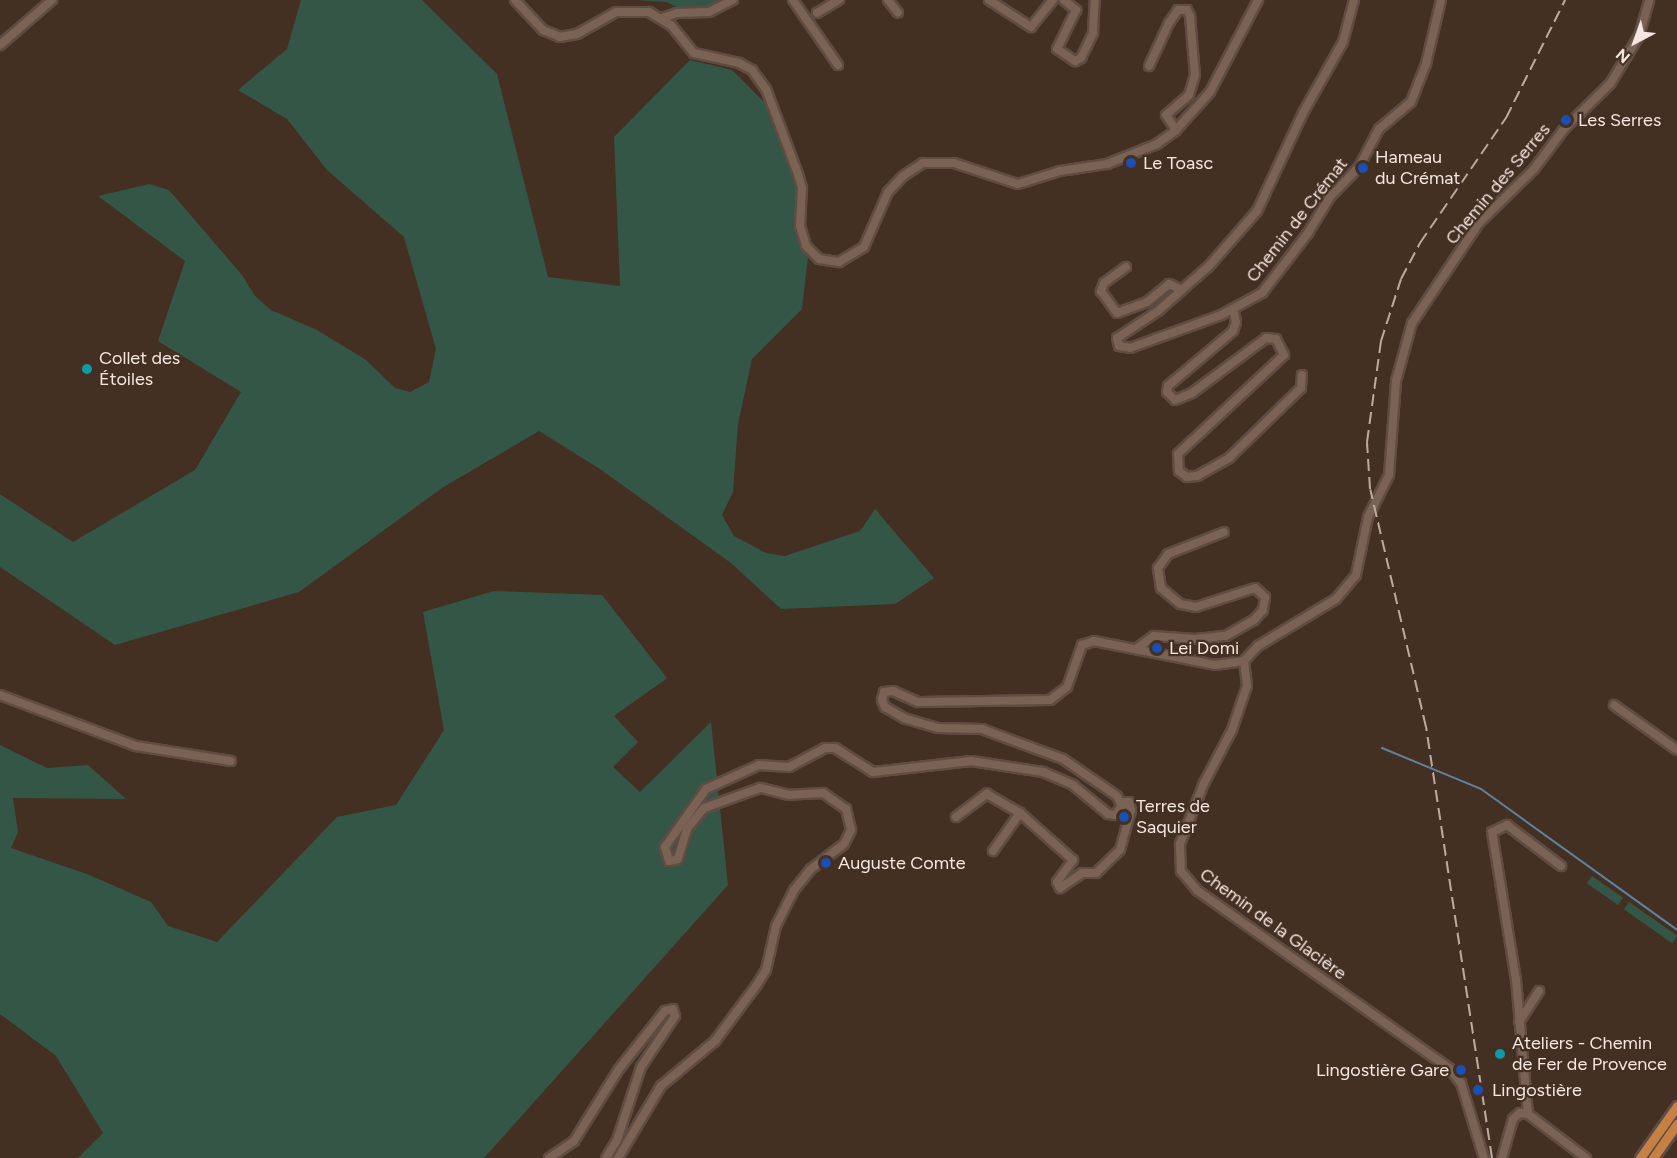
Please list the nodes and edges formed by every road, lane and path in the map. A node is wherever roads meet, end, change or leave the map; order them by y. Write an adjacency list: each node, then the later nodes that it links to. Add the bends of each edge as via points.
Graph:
1 (52, 0): 18 (street)
2 (515, 0): 17 (street, via 543,30 560,36 577,34 626,10 649,12)
3 (732, 0): 17 (street, via 709,12 677,13)
4 (793, 0): 19 (street)
5 (839, 0): 15 (street)
6 (888, 0): 16 (street)
7 (989, 0): 8 (street, via 1031,27)
8 (1053, 0)
9 (1064, 0): 10 (street, via 1076,10 1057,49 1076,61 1093,33)
10 (1095, 0)
11 (1258, 0): 21 (street, via 1214,86)
12 (1354, 0): 23 (street, Chemin de Crémat, via 1342,42 1303,113 1264,202 1228,248)
13 (1441, 0): 24 (street, Chemin de Crémat, via 1426,64 1411,102 1376,133 1359,167 1330,197 1270,284)
14 (1649, 0): 28 (street, Chemin des Serres, via 1639,36 1610,84 1479,223 1412,323 1396,381 1389,475 1368,517 1356,575 1336,598 1258,646)
15 (817, 13)
16 (898, 13)
17 (662, 18): 21 (street, via 694,53 739,63 762,81 800,181 802,237 813,254 827,261 848,259 864,247 888,192 923,163 954,163 1018,184 1124,159)
18 (0, 45)
19 (838, 65)
20 (1149, 66): 21 (street, via 1173,18 1181,9 1187,10 1195,75 1189,94 1166,115)
21 (1176, 130)
22 (1126, 267): 23 (street, via 1104,283 1101,291 1117,313 1147,303 1169,284)
23 (1182, 290): 24 (street, Chemin de Crémat, via 1120,334 1119,346 1130,348)
24 (1233, 309): 25 (street, via 1233,331 1168,386 1167,392 1174,400 1192,393 1266,338 1276,339 1284,355 1178,454 1179,471 1187,477 1197,476 1229,458 1301,388)
25 (1302, 375)
26 (1224, 532): 27 (street, via 1168,554 1158,568 1161,588 1180,604 1196,607 1255,588 1265,597 1263,610 1254,620 1226,636 1154,636)
27 (1136, 649): 28 (street, via 1208,664); 33 (street, via 1085,643 1067,687 1050,700 918,702 890,690 882,700 890,711 904,718 938,728 982,729 1050,752 1107,787)
28 (1242, 664): 46 (street, Chemin de la Glacière, via 1248,681 1180,844 1181,871 1197,891 1450,1069 1461,1083)
29 (0, 695): 32 (street, via 136,746)
30 (1614, 705): 31 (street)
31 (1677, 750)
32 (231, 761)
33 (1121, 802): 34 (street, via 1129,802 1131,810 1120,850 1096,873 1082,873 1060,888 1057,882 1073,860); 45 (street, via 1120,812 1108,814 1062,779 989,761 873,772 835,748 825,748 789,767 759,765 706,789 665,847 669,861 678,859 687,829 705,808 760,788 789,795 823,793 846,809 851,830 844,844 811,870 795,890 776,926 766,970 756,986 715,1041 661,1086)
34 (1020, 813): 35 (street, via 987,794); 36 (street)
35 (956, 817)
36 (993, 850)
37 (1561, 866): 39 (street, via 1507,825 1492,832 1516,980)
38 (1539, 991): 39 (street)
39 (1518, 1023): 41 (street)
40 (1677, 1106): 49 (main road)
41 (1528, 1114): 47 (street, via 1520,1113 1513,1119); 48 (street)
42 (1677, 1124): 50 (main road)
43 (549, 1158): 44 (street, via 574,1141 619,1069 665,1011 673,1009 673,1020 641,1067 617,1140)
44 (606, 1158)
45 (618, 1158)
46 (1484, 1158)
47 (1502, 1158)
48 (1586, 1158)
49 (1640, 1158)
50 (1653, 1158)

